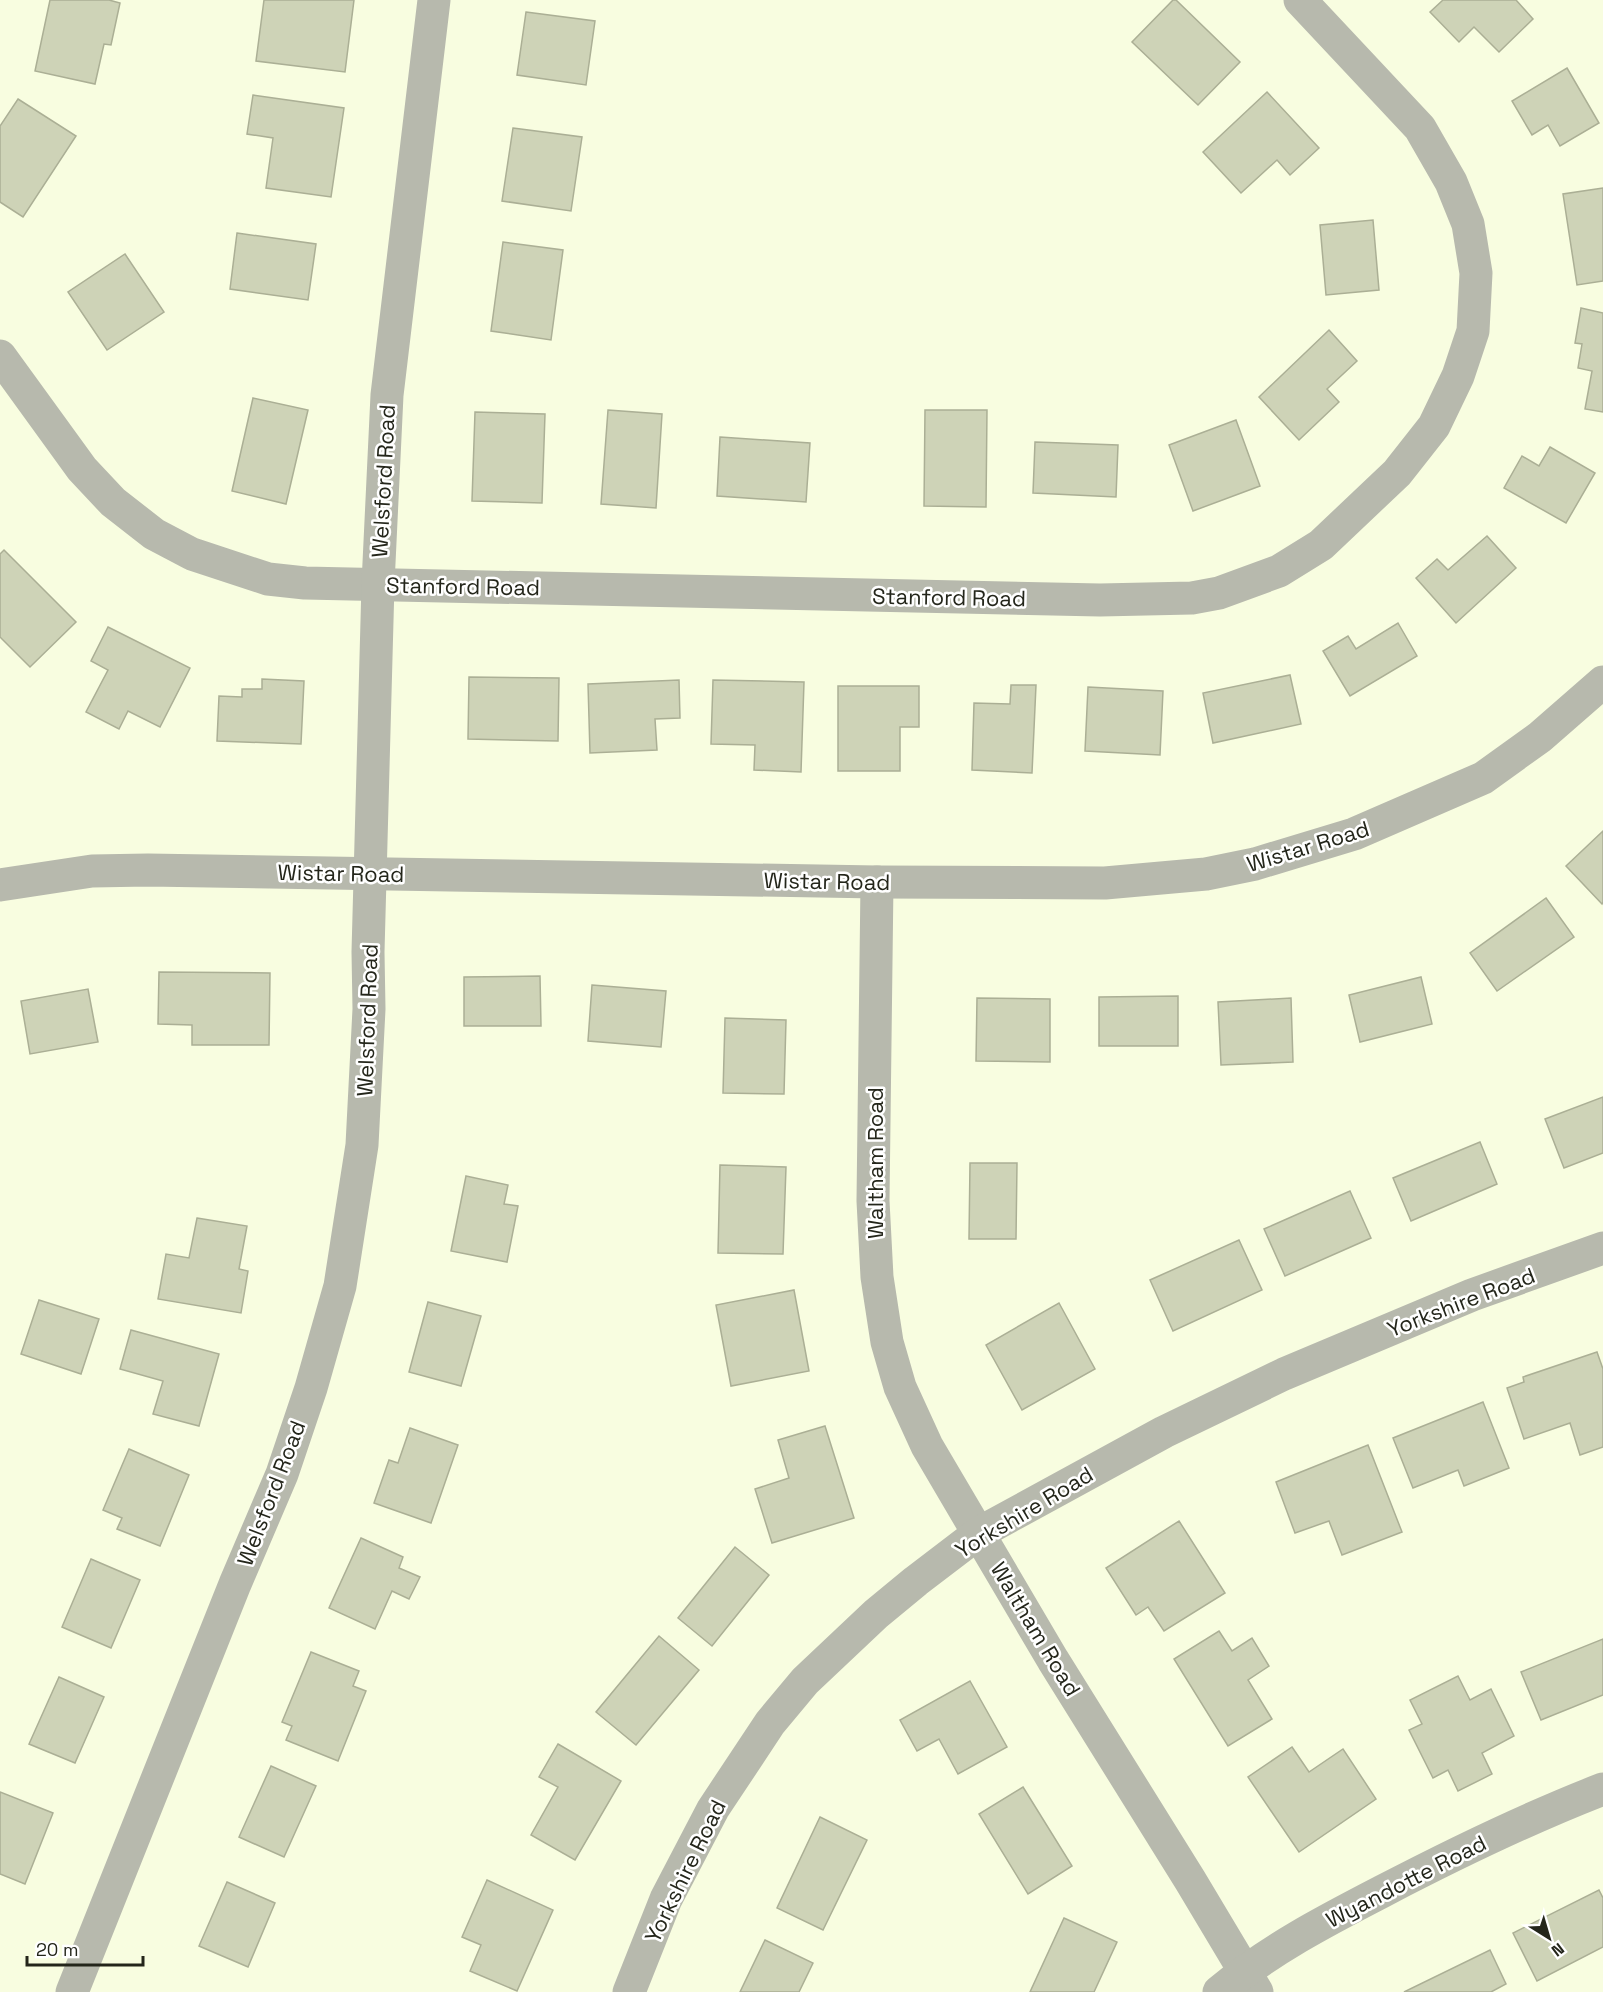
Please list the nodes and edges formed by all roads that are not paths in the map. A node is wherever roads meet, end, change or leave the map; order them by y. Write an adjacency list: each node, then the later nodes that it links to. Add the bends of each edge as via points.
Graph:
1 (434, 0): 4 (street, Welsford Road, via 387,395)
2 (1300, 0): 4 (street, Stanford Road, via 1420,128 1451,182 1468,224 1476,273 1473,330 1458,376 1434,426 1397,473 1321,545 1279,571 1219,593 1192,598 1100,600)
3 (0, 356): 4 (street, Stanford Road, via 82,469 113,502 154,534 192,554 268,579)
4 (378, 584): 6 (street, Welsford Road)
5 (1603, 682): 7 (street, Wistar Road, via 1540,737 1483,778 1354,834 1256,864 1206,874 1105,883)
6 (372, 873): 7 (street, Wistar Road); 8 (street, Wistar Road, via 92,871); 13 (street, Welsford Road, via 362,1146 340,1286 282,1474)
7 (877, 882): 10 (street, Waltham Road, via 873,1201 877,1277 887,1342 900,1387 927,1446)
8 (0, 885)
9 (1603, 1248): 10 (street, Yorkshire Road, via 1472,1294 1284,1374 1164,1432)
10 (979, 1533): 12 (street, Waltham Road, via 1190,1880); 14 (street, Yorkshire Road, via 876,1614 805,1681 770,1723 713,1809 666,1899)
11 (1603, 1789): 12 (street, Wyandotte Road, via 1446,1858 1301,1934)
12 (1240, 1985)
13 (72, 1992)
14 (629, 1992)

